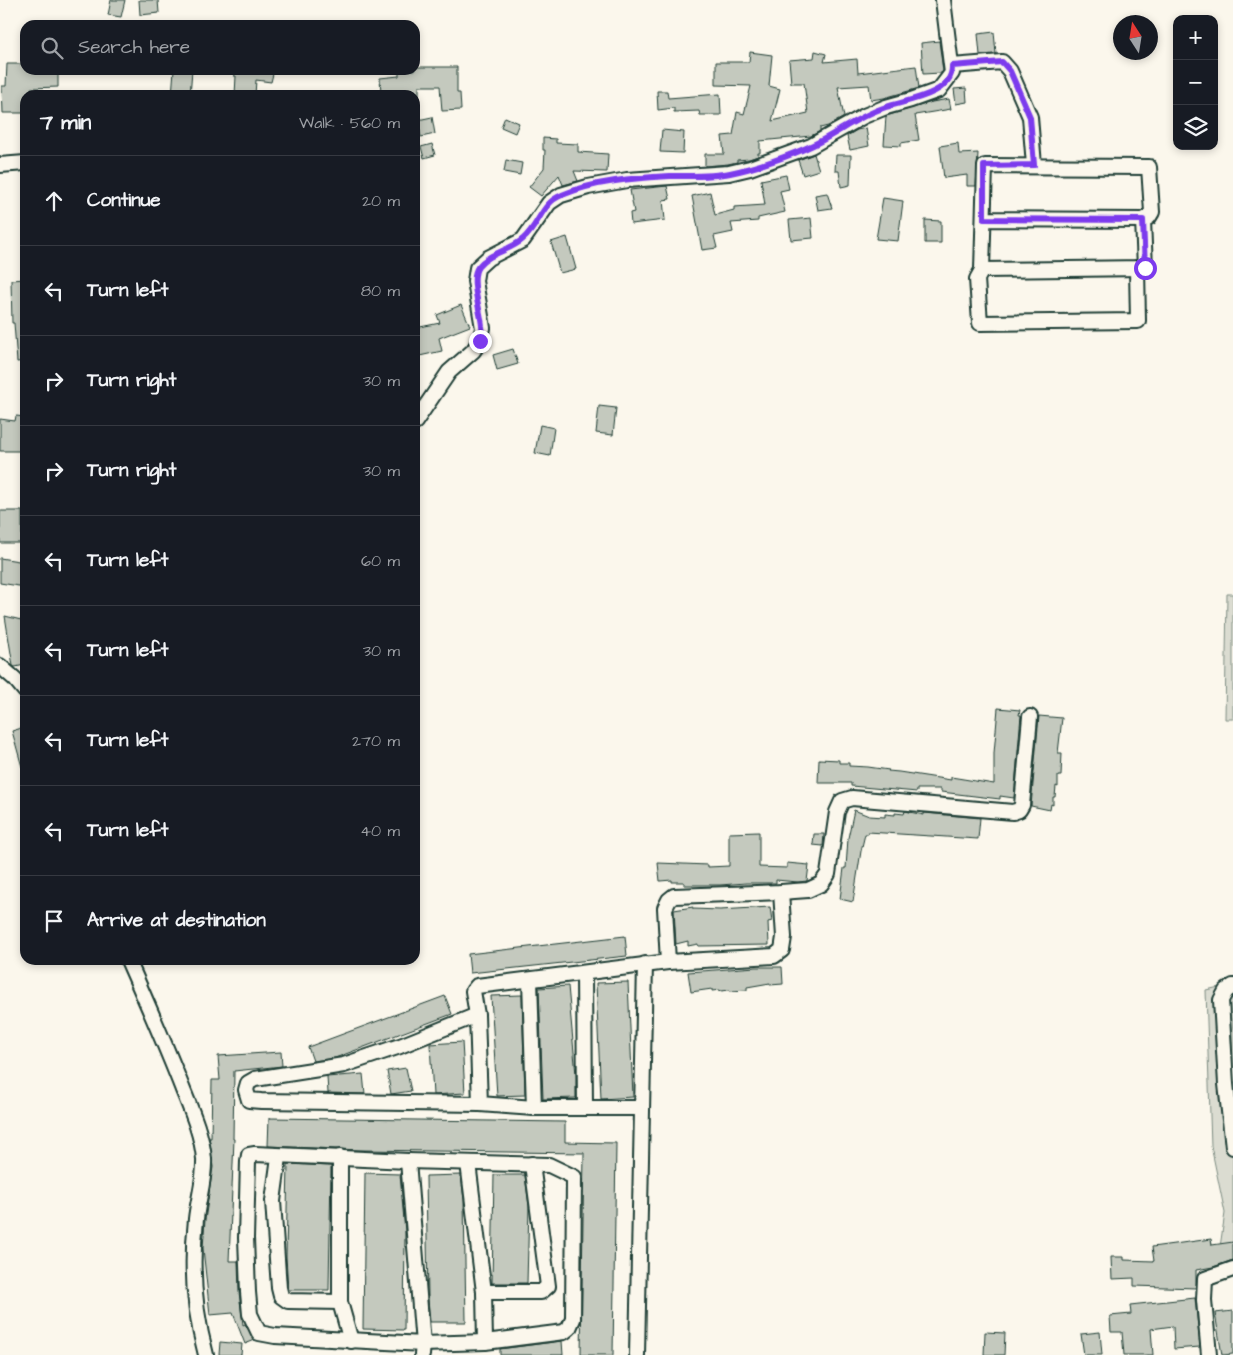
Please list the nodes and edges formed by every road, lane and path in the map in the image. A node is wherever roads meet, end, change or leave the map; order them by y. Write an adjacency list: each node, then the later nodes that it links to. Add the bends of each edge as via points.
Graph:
1 (944, 0): 2 (street)
2 (952, 66): 5 (street, via 1002,62 1010,71 1030,117); 10 (street, via 952,73 939,90 864,116 811,146 773,160 729,173 627,180 561,195 549,203 523,240 488,258 477,268 474,281 483,328 480,341 449,372)
3 (20, 163): 4 (street)
4 (0, 165)
5 (1034, 165): 6 (street, via 984,166); 7 (street, via 1149,166 1152,212)
6 (984, 219): 7 (street); 9 (street)
7 (1143, 220): 8 (street, via 1145,268)
8 (1137, 268): 9 (street); 9 (street, via 1138,321 980,323 977,280)
9 (982, 270)
10 (420, 415)
11 (0, 666): 12 (street)
12 (20, 677)
13 (1030, 717): 14 (street, via 1019,810 852,798 842,801 837,812 828,874 821,884 808,890)
14 (781, 892): 15 (street, via 784,937 782,950 774,956); 15 (street, via 674,896 665,908)
15 (668, 962): 16 (street)
16 (645, 964): 18 (street); 25 (street)
17 (130, 965): 38 (street, via 202,1143 202,1188 193,1244 199,1326)
18 (584, 973): 19 (street); 24 (street)
19 (530, 980): 21 (street, via 476,986); 23 (street)
20 (1233, 986): 26 (street, via 1220,1000)
21 (477, 1015): 22 (street); 22 (street, via 344,1064 255,1079 248,1083 246,1090 249,1100 261,1101)
22 (480, 1104): 23 (street)
23 (534, 1108): 24 (street)
24 (585, 1108): 25 (street)
25 (642, 1108): 39 (street)
26 (1233, 1147)
27 (279, 1156): 28 (street); 34 (street, via 273,1201 281,1296 288,1301); 35 (street, via 249,1155 246,1238 250,1314 259,1333)
28 (340, 1157): 29 (street); 34 (street)
29 (408, 1161): 30 (street); 37 (street)
30 (468, 1163): 31 (street); 33 (street)
31 (532, 1164): 33 (street, via 548,1286 541,1292); 36 (street, via 549,1165 574,1177 572,1319 564,1332)
32 (1233, 1269): 40 (street, via 1205,1279)
33 (484, 1292): 36 (street)
34 (340, 1302): 35 (street)
35 (351, 1341): 37 (street)
36 (485, 1342): 37 (street)
37 (422, 1349)
38 (206, 1355)
39 (637, 1355)
40 (1209, 1355)

